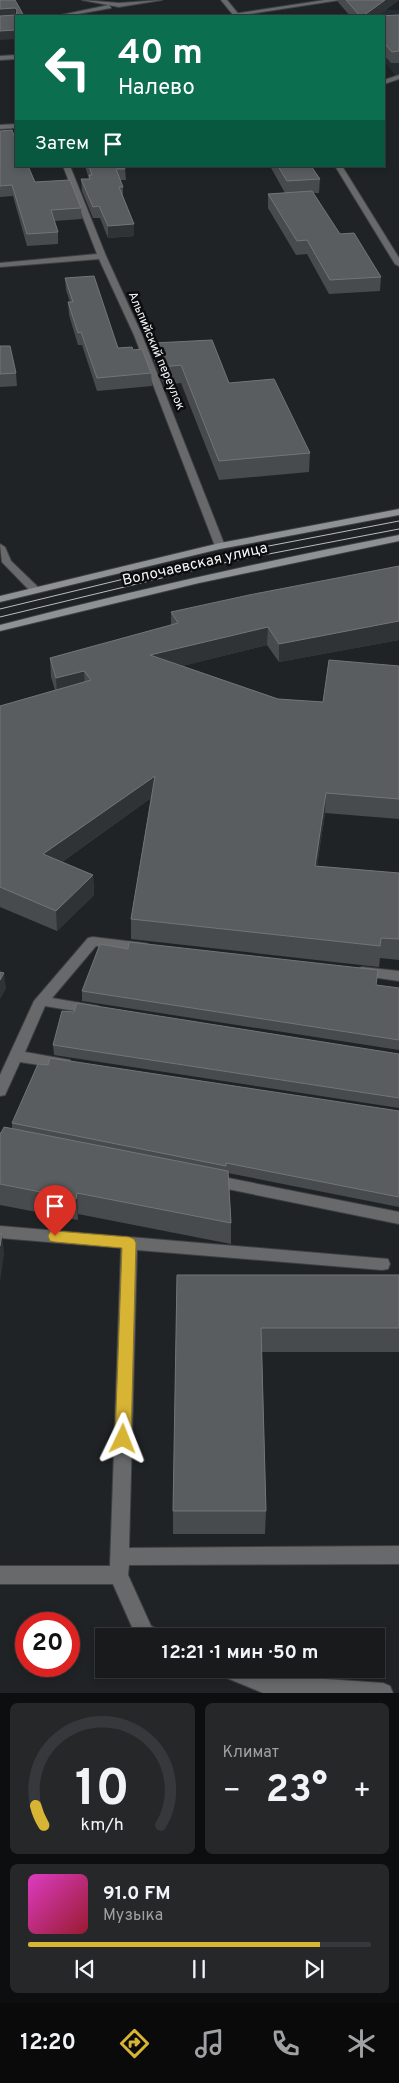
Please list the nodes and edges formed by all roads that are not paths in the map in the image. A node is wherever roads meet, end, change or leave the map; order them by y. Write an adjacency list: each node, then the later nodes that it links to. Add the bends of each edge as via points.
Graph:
1 (85, 0): 5 (street)
2 (159, 0): 5 (street)
3 (224, 0): 7 (street)
4 (337, 0): 7 (street)
5 (119, 5): 6 (street)
6 (64, 15)
7 (236, 15)
8 (15, 57): 9 (street)
9 (0, 58)
10 (399, 77): 11 (street)
11 (385, 82)
12 (15, 126): 13 (street)
13 (0, 127)
14 (66, 167): 16 (street, Альпийский переулок)
15 (339, 167): 17 (street)
16 (102, 256): 18 (street); 21 (street, Альпийский переулок, via 138,335)
17 (399, 264)
18 (0, 265)
19 (399, 512): 21 (main road, Волочаевская улица)
20 (399, 538): 25 (main road, Волочаевская улица, via 259,565)
21 (220, 546): 23 (main road, Волочаевская улица)
22 (0, 547): 23 (street, via 7,562)
23 (35, 590): 24 (main road, Волочаевская улица)
24 (0, 599)
25 (0, 628)
26 (152, 948): 29 (street, via 93,941)
27 (350, 971): 28 (street)
28 (399, 976)
29 (41, 1001): 30 (street); 31 (street)
30 (109, 1012)
31 (16, 1056): 32 (street); 33 (street)
32 (75, 1065)
33 (0, 1091)
34 (200, 1178): 35 (street)
35 (399, 1218)
36 (0, 1232): 37 (street)
37 (129, 1243): 38 (street); 40 (street)
38 (382, 1264)
39 (399, 1555): 40 (street)
40 (119, 1566): 41 (street); 42 (street)
41 (0, 1575)
42 (142, 1628)
43 (250, 1678): 44 (street, via 267,1685)
44 (383, 1693)

